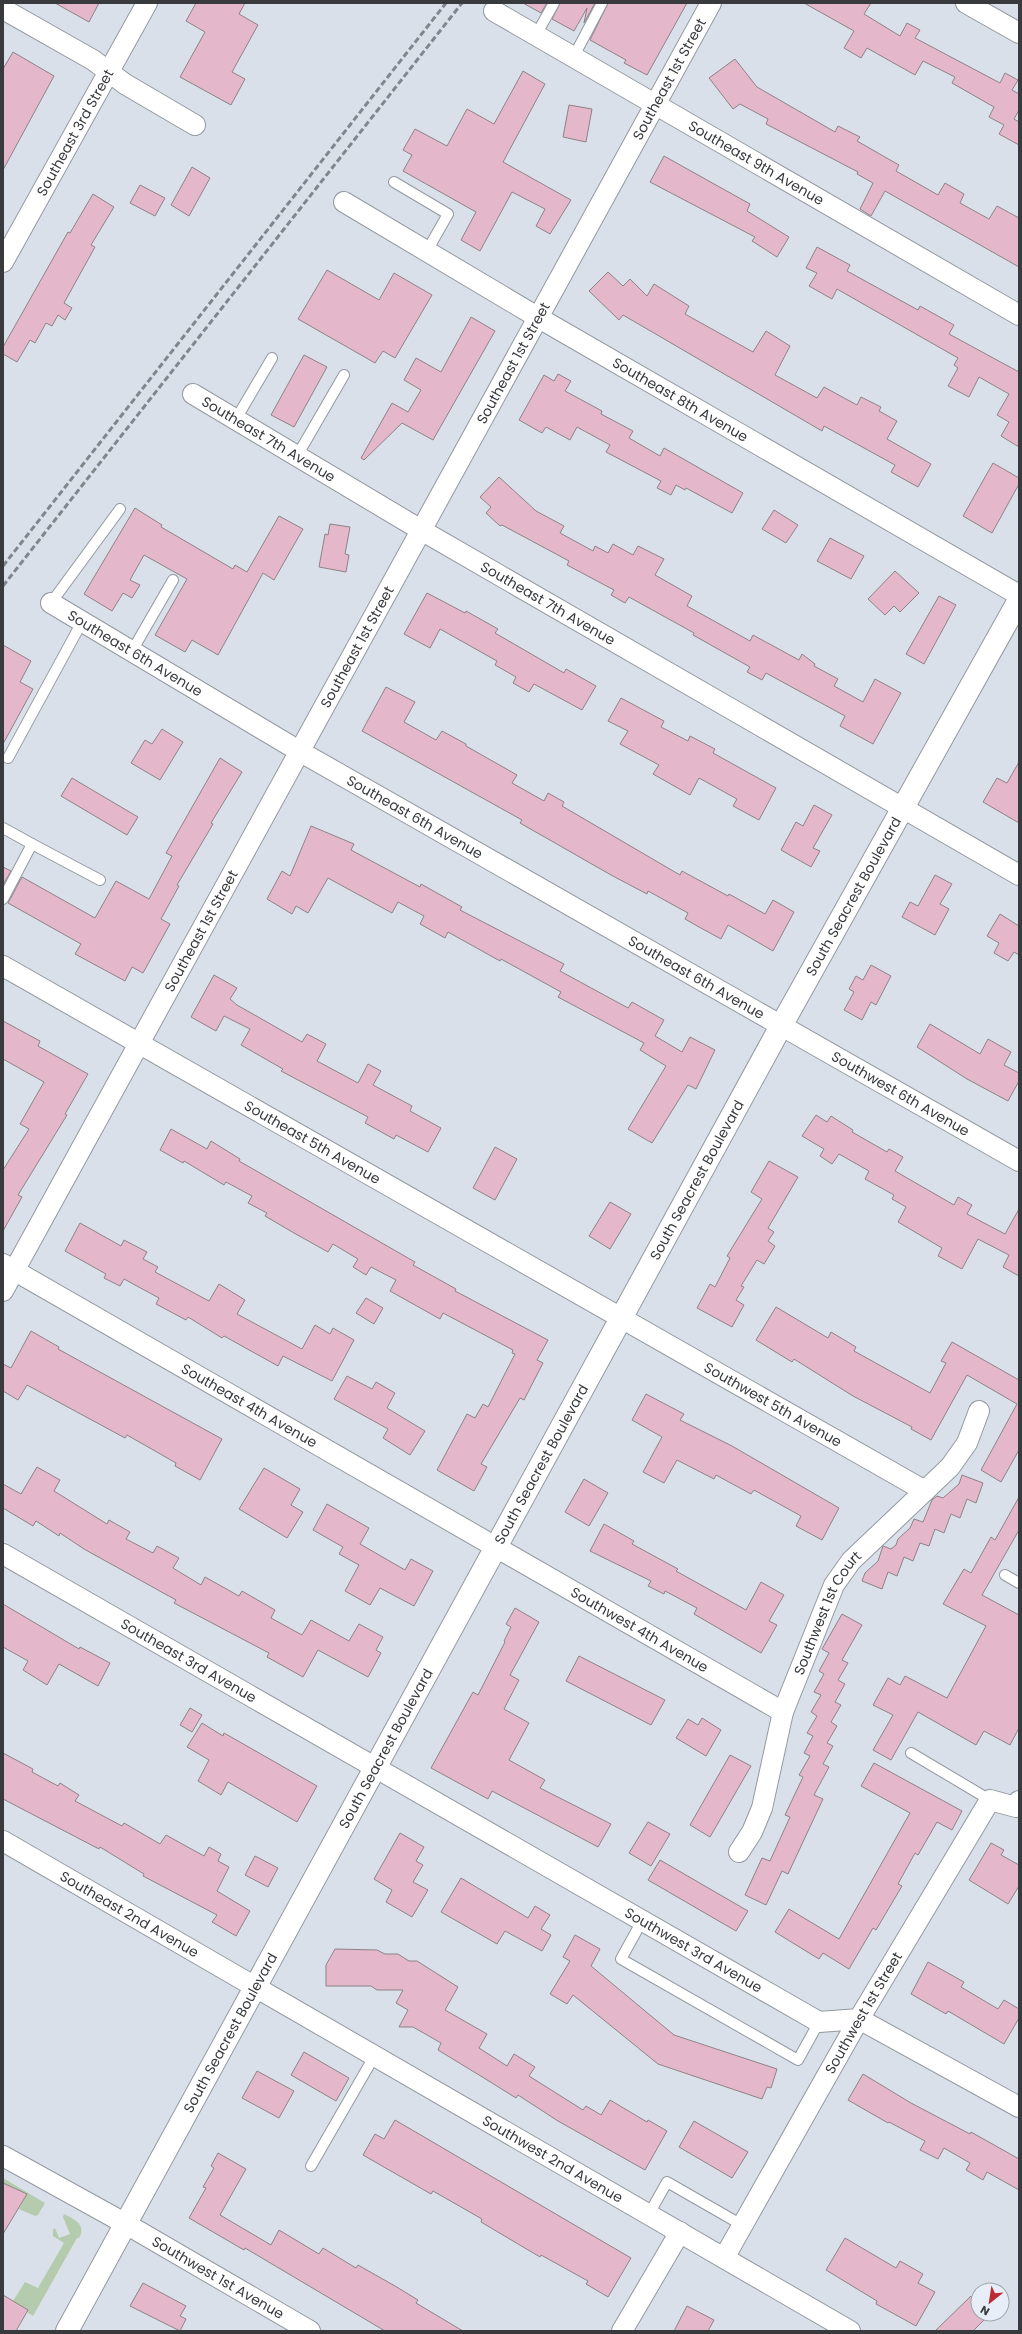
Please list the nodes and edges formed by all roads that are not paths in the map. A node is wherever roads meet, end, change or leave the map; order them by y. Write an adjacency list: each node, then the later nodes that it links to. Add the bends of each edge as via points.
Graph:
1 (147, 3): 11 (street, Southeast 3rd Street)
2 (554, 3): 9 (lane)
3 (602, 3): 10 (lane)
4 (711, 3): 12 (street, Southeast 1st Street)
5 (966, 3): 8 (street)
6 (3, 9): 11 (street, via 93,60)
7 (494, 11): 9 (street, Southeast 9th Avenue)
8 (1019, 34)
9 (536, 36): 10 (street, Southeast 9th Avenue)
10 (573, 58): 12 (street, Southeast 9th Avenue)
11 (109, 72): 13 (street); 17 (street, Southeast 3rd Street)
12 (655, 105): 18 (street, Southeast 9th Avenue); 19 (street, Southeast 1st Street)
13 (195, 125)
14 (394, 182): 16 (lane, via 448,214)
15 (344, 202): 16 (street, Southeast 8th Avenue)
16 (427, 251): 19 (street, Southeast 8th Avenue)
17 (3, 262)
18 (1019, 315)
19 (539, 318): 26 (street, Southeast 1st Street); 28 (street, Southeast 8th Avenue)
20 (272, 358): 23 (lane)
21 (344, 375): 24 (lane)
22 (193, 394): 23 (street, Southeast 7th Avenue)
23 (236, 419): 24 (street, Southeast 7th Avenue)
24 (297, 456): 26 (street, Southeast 7th Avenue)
25 (120, 509): 30 (lane)
26 (421, 530): 33 (street, Southeast 1st Street); 35 (street, Southeast 7th Avenue)
27 (173, 580): 32 (lane)
28 (1019, 595)
29 (1019, 600): 35 (street, South Seacrest Boulevard)
30 (51, 603): 31 (street, Southeast 6th Avenue)
31 (82, 622): 32 (street, Southeast 6th Avenue); 34 (lane)
32 (132, 651): 33 (street, Southeast 6th Avenue)
33 (299, 751): 42 (street, Southeast 6th Avenue); 43 (street, Southeast 1st Street)
34 (8, 758)
35 (904, 809): 38 (street, Southeast 7th Avenue); 42 (street, South Seacrest Boulevard)
36 (3, 828): 37 (lane)
37 (32, 844): 39 (lane); 40 (lane)
38 (1019, 875)
39 (100, 880)
40 (3, 898)
41 (3, 966): 43 (street, Southeast 5th Avenue)
42 (781, 1026): 44 (street, Southwest 6th Avenue); 47 (street, South Seacrest Boulevard)
43 (140, 1043): 45 (street, Southeast 1st Street); 47 (street, Southeast 5th Avenue)
44 (1019, 1161)
45 (9, 1267): 46 (street, Southeast 1st Street); 50 (street, Southeast 4th Avenue)
46 (3, 1292)
47 (621, 1319): 49 (street, Southwest 5th Avenue); 50 (street, South Seacrest Boulevard)
48 (978, 1411): 49 (street, Southwest 1st Court, via 973,1429 959,1456)
49 (925, 1491): 54 (street, Southwest 1st Court, via 851,1561 834,1585)
50 (495, 1547): 54 (street, Southwest 4th Avenue); 56 (street, South Seacrest Boulevard)
51 (3, 1554): 56 (street, Southeast 3rd Avenue)
52 (1005, 1575): 53 (lane)
53 (1019, 1583)
54 (783, 1712): 60 (street, Southwest 1st Court, via 762,1808 752,1832)
55 (911, 1753): 57 (lane)
56 (375, 1768): 61 (street, Southwest 3rd Avenue); 62 (street, South Seacrest Boulevard)
57 (990, 1800): 58 (street); 63 (street, Southwest 1st Street)
58 (1018, 1805)
59 (3, 1841): 62 (street, Southeast 2nd Avenue)
60 (739, 1852)
61 (642, 1921): 64 (street, Southwest 3rd Avenue); 64 (lane, via 622,1959 798,2060)
62 (256, 1986): 65 (street, Southwest 2nd Avenue); 70 (street, South Seacrest Boulevard)
63 (859, 2019): 64 (street); 66 (street); 71 (street, Southwest 1st Street)
64 (819, 2022)
65 (375, 2055): 68 (lane); 69 (street, Southwest 2nd Avenue)
66 (1019, 2107)
67 (3, 2156): 70 (street, Southwest 1st Avenue)
68 (311, 2166)
69 (649, 2214): 71 (lane, via 667,2182); 72 (street, Southwest 2nd Avenue)
70 (126, 2224): 74 (street, South Seacrest Boulevard); 75 (street, Southwest 1st Avenue)
71 (742, 2225): 73 (street, Southwest 1st Street)
72 (680, 2232): 73 (street, Southwest 2nd Avenue); 76 (street)
73 (724, 2258): 77 (street, Southwest 2nd Avenue)
74 (67, 2331)
75 (310, 2331)
76 (622, 2331)
77 (850, 2331)

